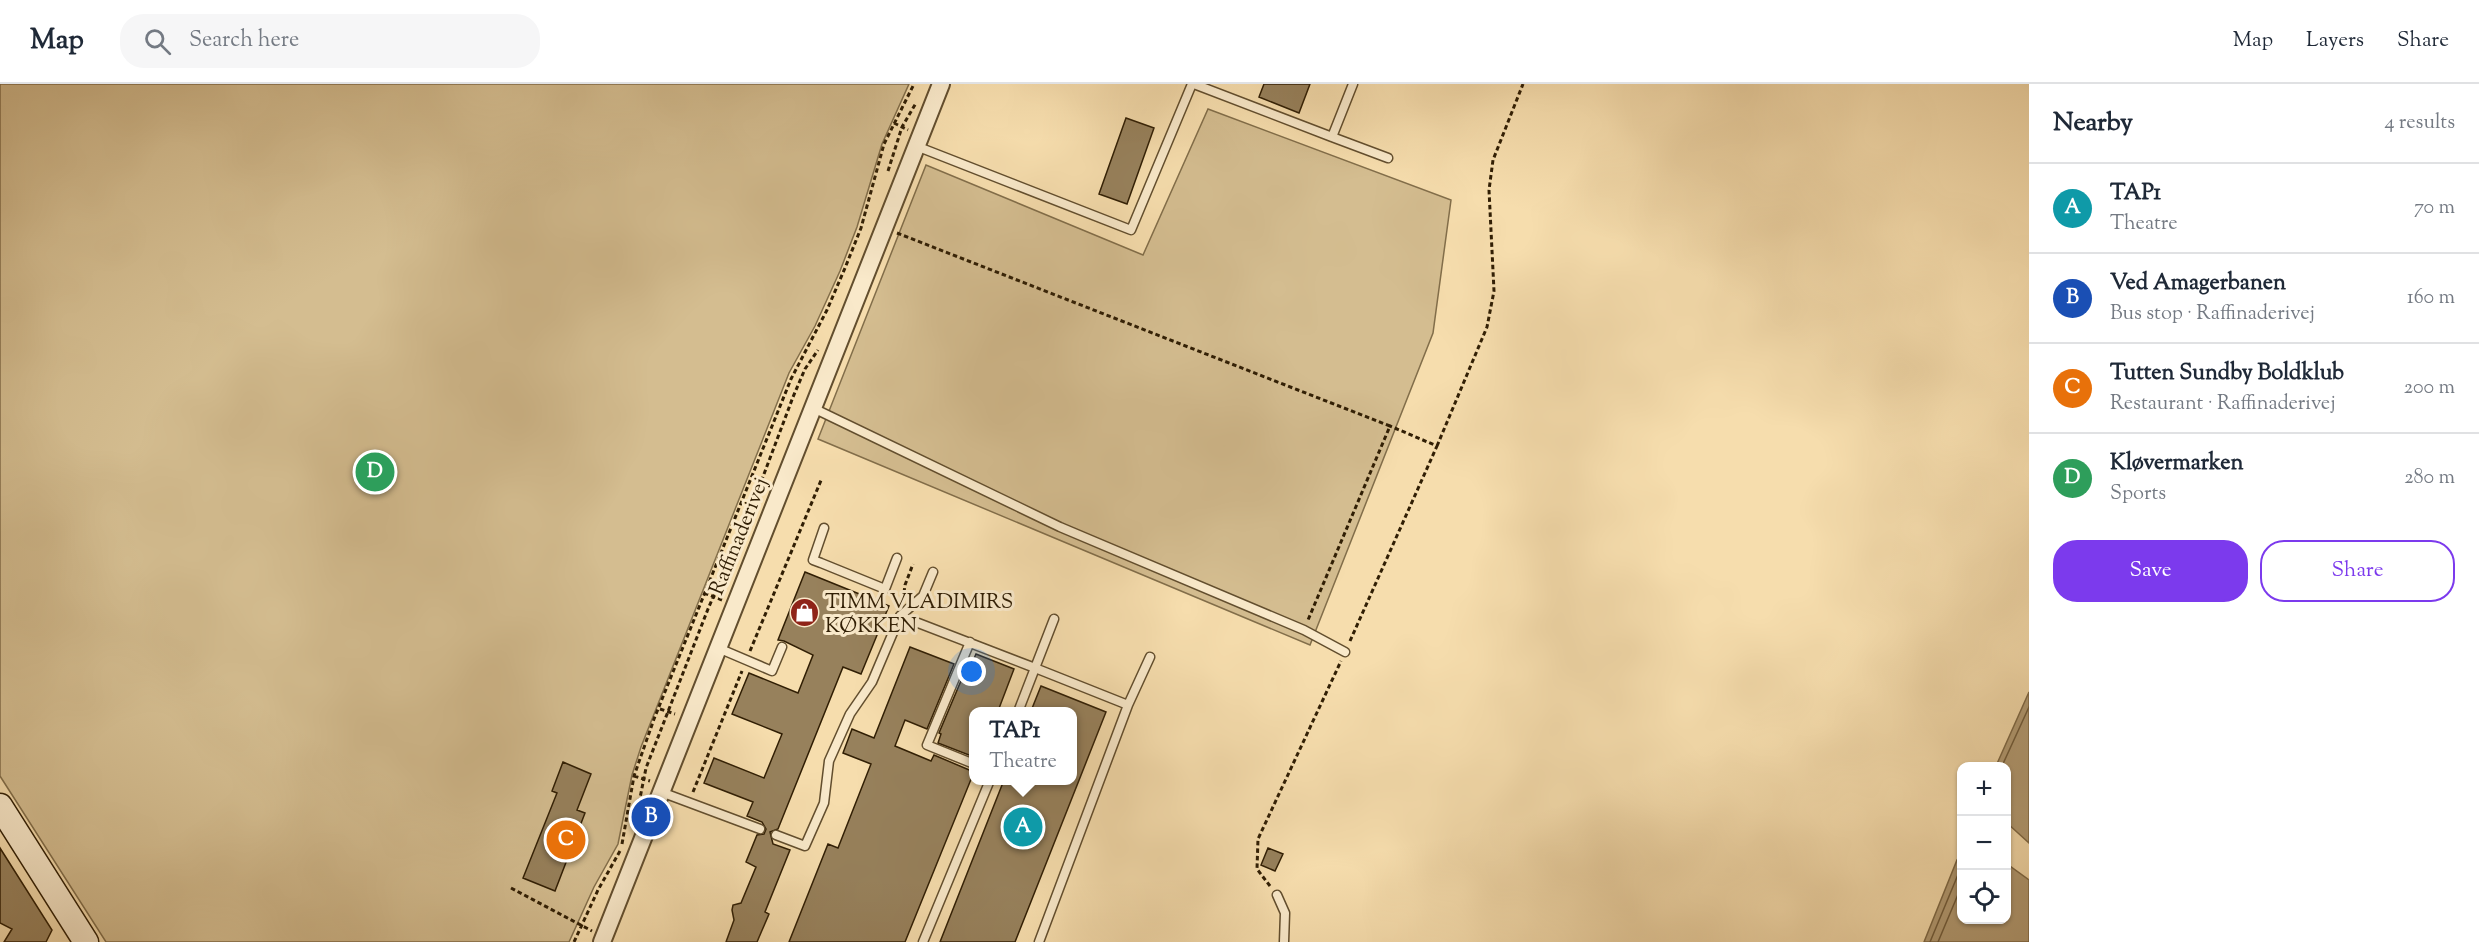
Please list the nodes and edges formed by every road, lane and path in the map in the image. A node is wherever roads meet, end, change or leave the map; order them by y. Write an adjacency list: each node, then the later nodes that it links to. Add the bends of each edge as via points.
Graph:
1 (914, 84): 7 (path)
2 (941, 84): 10 (street, Raffinaderivej)
3 (1193, 84): 9 (lane); 10 (lane, via 1131,230)
4 (1353, 84): 9 (lane)
5 (1523, 84): 17 (path, via 1493,160 1489,190 1494,291 1487,327)
6 (917, 101): 8 (path)
7 (894, 123): 8 (path); 23 (path, via 845,268 791,379)
8 (902, 127): 12 (path)
9 (1332, 137): 11 (lane)
10 (916, 146): 13 (street, Raffinaderivej)
11 (1388, 158)
12 (888, 173)
13 (884, 229): 15 (street, Raffinaderivej); 16 (path)
14 (822, 342): 24 (path, via 793,397)
15 (813, 408): 27 (lane, via 1060,527); 30 (street, Raffinaderivej)
16 (1390, 426): 17 (path); 27 (path)
17 (1437, 446): 31 (path)
18 (822, 478): 33 (path)
19 (824, 528): 20 (lane, via 813,560 821,564 885,589)
20 (897, 558)
21 (913, 564): 25 (path)
22 (933, 572): 25 (lane, via 923,596)
23 (704, 593): 24 (path); 37 (path)
24 (713, 597): 38 (path)
25 (900, 616): 28 (lane); 48 (lane, via 872,682 850,714 830,761 824,802 805,846)
26 (1054, 619): 34 (lane)
27 (1304, 630): 31 (lane)
28 (970, 642): 34 (lane); 39 (lane, via 927,745)
29 (782, 647): 33 (lane, via 772,671)
30 (718, 648): 33 (lane); 43 (street, Raffinaderivej)
31 (1345, 652): 50 (path, via 1258,839 1257,869)
32 (1150, 657): 35 (lane)
33 (746, 660): 44 (path)
34 (1035, 668): 35 (lane); 36 (lane)
35 (1128, 705): 56 (lane)
36 (1020, 707)
37 (660, 709): 38 (path); 40 (path)
38 (668, 711): 41 (path)
39 (969, 762)
40 (634, 776): 41 (path); 51 (path, via 622,845)
41 (644, 779): 46 (path)
42 (988, 785): 55 (lane)
43 (661, 792): 44 (lane); 52 (street, Raffinaderivej)
44 (689, 802): 47 (lane)
45 (0, 806): 53 (street)
46 (638, 808)
47 (760, 829)
48 (776, 835)
49 (511, 888): 51 (path)
50 (1277, 895): 57 (lane, via 1285,912)
51 (582, 926): 52 (path); 54 (path)
52 (597, 937)
53 (86, 942)
54 (574, 942)
55 (923, 942)
56 (1039, 942)
57 (1284, 942)

